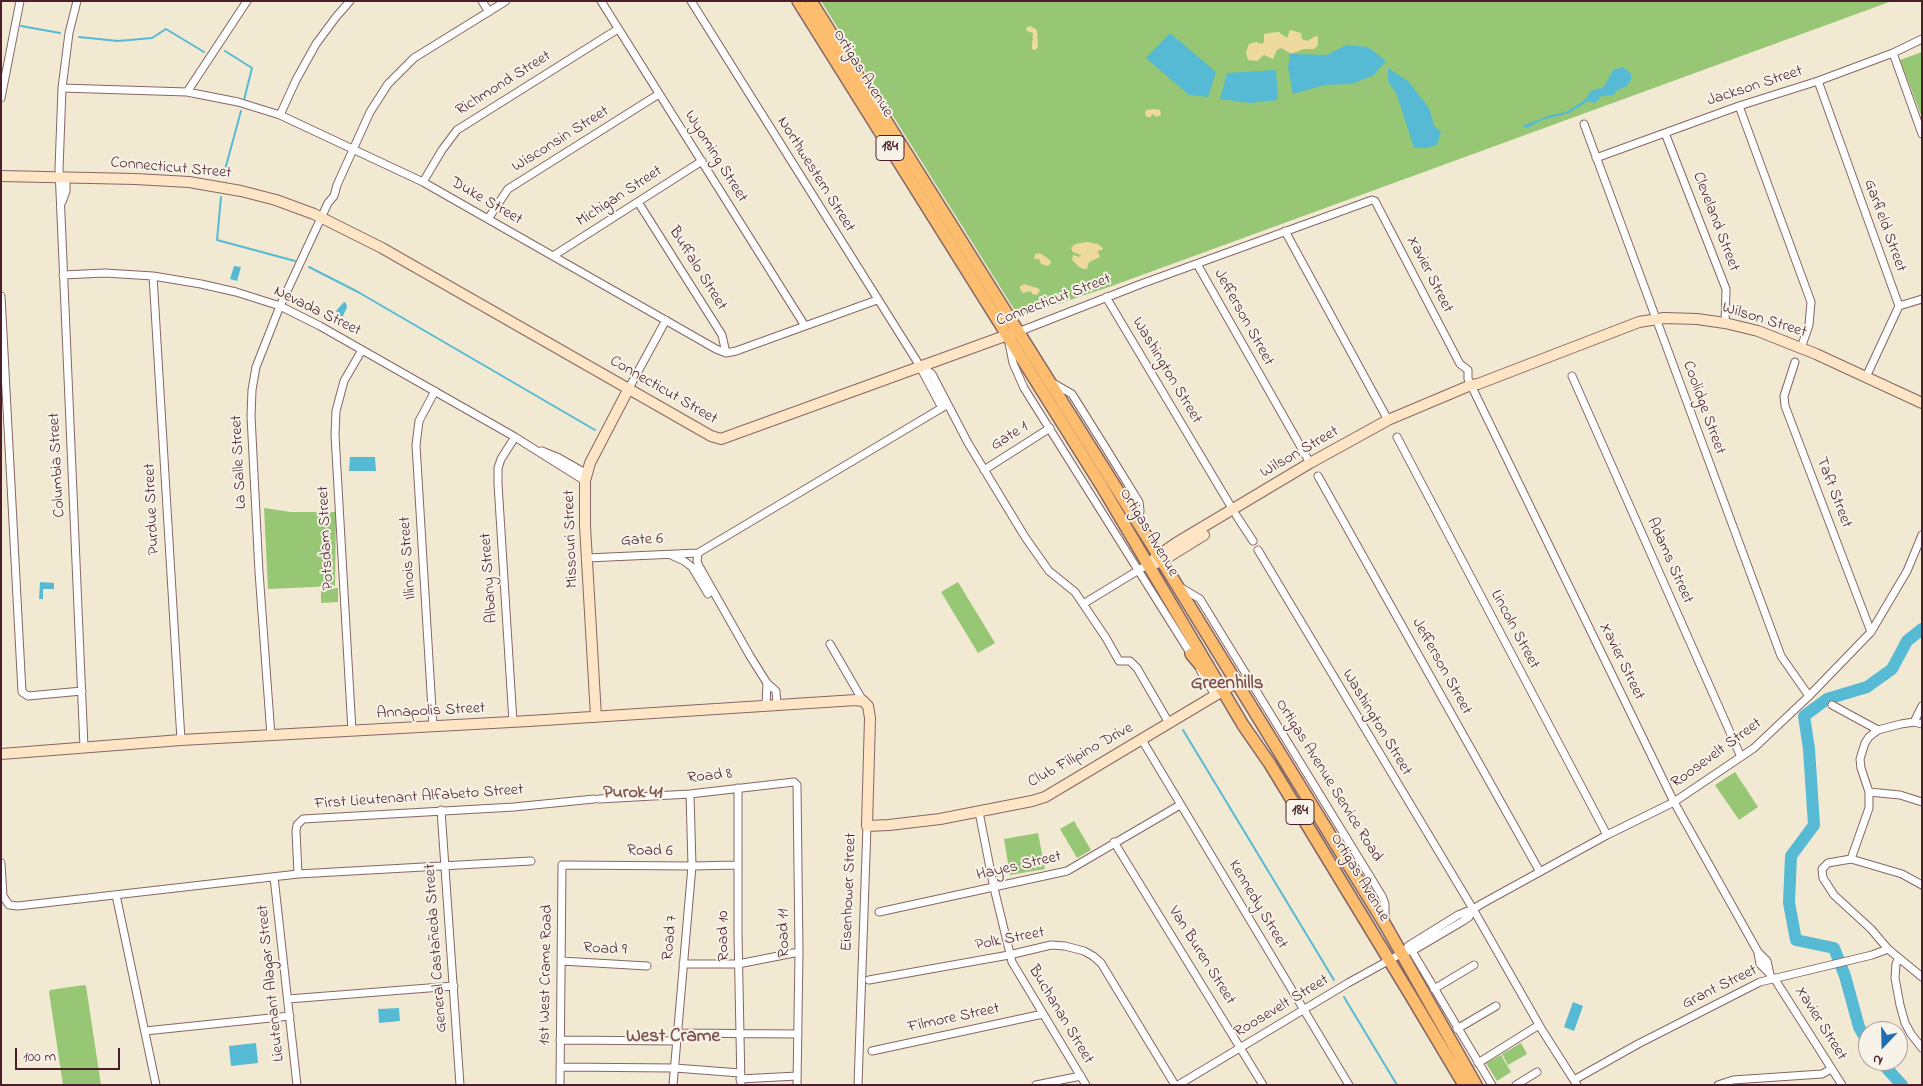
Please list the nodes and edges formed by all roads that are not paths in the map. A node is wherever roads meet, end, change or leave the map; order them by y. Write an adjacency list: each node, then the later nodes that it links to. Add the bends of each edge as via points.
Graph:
1 (20, 1): 19 (street)
2 (76, 1): 16 (street, Columbia Street)
3 (247, 1): 17 (street)
4 (350, 1): 21 (street, via 316,44)
5 (482, 1): 11 (street)
6 (506, 1): 11 (street, La Salle Street)
7 (601, 1): 12 (street, Wyoming Street)
8 (691, 1): 44 (street, Northwestern Street)
9 (798, 1): 51 (main road, Ortigas Avenue / 184)
10 (811, 1): 51 (main road, Ortigas Avenue / 184)
11 (489, 12): 26 (street, La Salle Street, via 414,58 388,84 370,112)
12 (618, 29): 18 (street, Wyoming Street); 31 (street, Richmond Street, via 457,130)
13 (1922, 39): 14 (street, Jackson Street)
14 (1893, 53): 15 (street, Jackson Street); 22 (street)
15 (1818, 81): 20 (street, Jackson Street); 46 (street, Garfield Street)
16 (62, 88): 17 (street, Duke Street); 30 (street, Columbia Street, via 59,130)
17 (187, 92): 21 (street, Duke Street, via 238,102)
18 (659, 94): 28 (street, Wyoming Street); 35 (street, Wisconsin Street, via 508,189)
19 (1, 98)
20 (1739, 106): 24 (street, Jackson Street); 52 (street, via 1811,302 1809,325)
21 (280, 115): 26 (street, Duke Street)
22 (1920, 121): 25 (street)
23 (1584, 124): 27 (street, Coolidge Street)
24 (1665, 133): 27 (street, Jackson Street); 49 (street, Cleveland Street, via 1726,289)
25 (1922, 134)
26 (354, 148): 31 (street, Duke Street); 34 (street, La Salle Street)
27 (1596, 158): 47 (street, Coolidge Street)
28 (702, 161): 33 (street, Michigan Street); 50 (street, Wyoming Street)
29 (1, 176): 30 (street, Connecticut Street)
30 (62, 176): 34 (street, Connecticut Street, via 162,180 222,187 276,200); 39 (street, Columbia Street)
31 (423, 182): 35 (street, Duke Street)
32 (1372, 200): 36 (street, Connecticut Street); 59 (street, Xavier Street, via 1460,364 1468,370)
33 (638, 202): 37 (street, Michigan Street); 54 (street, Buffalo Street, via 722,334)
34 (321, 218): 45 (street, La Salle Street); 60 (street, Connecticut Street, via 382,248)
35 (488, 219): 37 (street, Duke Street)
36 (1285, 231): 38 (street, Connecticut Street); 64 (street)
37 (553, 256): 48 (street, Duke Street)
38 (1197, 264): 42 (street, Connecticut Street); 68 (street, Jefferson Street)
39 (64, 275): 40 (street, Nevada Street); 91 (street, Columbia Street)
40 (153, 276): 45 (street, Nevada Street, via 236,292); 108 (street, Purdue Street)
41 (1, 296): 91 (street, via 22,692 28,696)
42 (1106, 297): 51 (street, Connecticut Street); 72 (street, Washington Street)
43 (1922, 299): 46 (street)
44 (877, 300): 50 (street); 56 (street, Northwestern Street)
45 (280, 306): 53 (street, Nevada Street); 107 (street, La Salle Street, via 256,367 252,399 259,572)
46 (1899, 306): 58 (street)
47 (1655, 319): 49 (street, Wilson Street, via 1682,318); 59 (street, Wilson Street, via 1622,327); 93 (street, Coolidge Street, via 1781,656)
48 (666, 320): 54 (street, Duke Street); 60 (street, Missouri Street)
49 (1725, 323): 52 (street, Wilson Street, via 1758,331)
50 (806, 326): 54 (street)
51 (1012, 333): 56 (street, Connecticut Street); 65 (street, via 1013,363 1024,388); 79 (main road, Ortigas Avenue / 184, via 1048,380); 80 (main road, Ortigas Avenue / 184, via 1101,485)
52 (1801, 348): 58 (street, Wilson Street)
53 (362, 350): 61 (street, Nevada Street); 106 (street, Potsdam Street, via 344,381 336,411 335,435)
54 (726, 353)
55 (1795, 362): 84 (street, Taft Street, via 1784,396 1785,406)
56 (920, 366): 60 (street, Connecticut Street, via 721,439); 63 (street, Northwestern Street)
57 (1572, 376): 112 (street, Adams Street)
58 (1866, 377): 62 (street, Wilson Street)
59 (1472, 384): 64 (street, Wilson Street); 72 (street, Wilson Street, via 1392,424); 118 (street, Xavier Street)
60 (629, 388): 71 (street, Missouri Street, via 590,463)
61 (435, 391): 66 (street, Nevada Street); 104 (street, Illinois Street, via 419,421 416,445)
62 (1922, 404)
63 (945, 406): 69 (street, Northwestern Street); 76 (street)
64 (1388, 420): 68 (street, Wilson Street)
65 (1050, 428): 69 (street, Gate 1); 80 (street)
66 (515, 437): 71 (street, Nevada Street, via 556,464); 101 (street, Albany Street, via 498,468)
67 (1397, 437): 124 (street, Lincoln Street)
68 (1310, 463): 72 (street, Wilson Street)
69 (984, 470): 83 (street, Northwestern Street, via 1044,566 1075,592)
70 (1318, 476): 133 (street, Jefferson Street)
71 (586, 478): 78 (street, Missouri Street)
72 (1234, 512): 74 (street, Washington Street); 79 (street, Wilson Street); 79 (street, Wilson Street)
73 (1922, 535): 84 (street, Roosevelt Street, via 1907,571)
74 (1253, 541)
75 (1258, 550): 139 (street, Washington Street)
76 (698, 553): 77 (street, Gate 6); 88 (street, via 697,561 714,595)
77 (668, 554): 78 (street, Gate 6); 82 (street, via 692,567)
78 (587, 558): 100 (street, Missouri Street)
79 (1160, 558): 80 (street, Wilson Street); 81 (main road, Ortigas Avenue / 184)
80 (1143, 568): 83 (street); 86 (street); 87 (main road, Ortigas Avenue / 184)
81 (1178, 586): 90 (main road, Ortigas Avenue / 184); 141 (street, Ortigas Avenue Service Road, via 1200,599 1382,896)
82 (708, 594)
83 (1083, 604): 102 (street, Northwestern Street, via 1119,661 1130,661 1137,668)
84 (1871, 632): 93 (street, Roosevelt Street)
85 (830, 644): 89 (street)
86 (1191, 654): 87 (main road, via 1207,673); 92 (street)
87 (1215, 676): 92 (main road, Ortigas Avenue / 184)
88 (767, 682): 96 (street, via 776,692); 98 (street)
89 (852, 683): 94 (street, via 855,695); 95 (street)
90 (1236, 683): 92 (street, Club Filipino Drive); 141 (main road, Ortigas Avenue / 184)
91 (82, 691): 110 (street, Columbia Street)
92 (1219, 693): 102 (street, Club Filipino Drive); 147 (main road, Ortigas Avenue / 184, via 1275,772)
93 (1809, 696): 112 (street, Roosevelt Street, via 1768,737)
94 (852, 701): 95 (street, Annapolis Street); 96 (street, Annapolis Street)
95 (863, 702): 123 (street, Eisenhower Street, via 868,706 870,718)
96 (777, 705): 98 (street, Annapolis Street)
97 (1832, 705): 105 (street)
98 (766, 706): 100 (street, Annapolis Street)
99 (1922, 706): 103 (street)
100 (596, 717): 101 (street, Annapolis Street)
101 (514, 722): 104 (street, Annapolis Street)
102 (1169, 723): 109 (street, Club Filipino Drive)
103 (1918, 723): 105 (street)
104 (433, 726): 106 (street, Annapolis Street)
105 (1878, 730): 115 (street, via 1865,743 1860,759)
106 (352, 731): 107 (street, Annapolis Street)
107 (271, 736): 108 (street, Annapolis Street)
108 (181, 740): 110 (street, Annapolis Street)
109 (1142, 740): 120 (street, Kennedy Street); 122 (street, Club Filipino Drive, via 1045,797)
110 (86, 747): 111 (street, Annapolis Street)
111 (1, 754)
112 (1741, 757): 118 (street, Roosevelt Street)
113 (794, 782): 114 (street, Road 8); 143 (street, Road 11, via 797,785 798,809)
114 (738, 788): 116 (street, Road 8); 130 (street, Road 10)
115 (1869, 792): 119 (street, via 1900,795); 126 (street, via 1868,808)
116 (690, 794): 117 (street, Road 8); 132 (street, Road 7)
117 (596, 799): 121 (street, First Lieutenant Alfabeto Street)
118 (1674, 802): 124 (street, Roosevelt Street); 153 (street, Xavier Street, via 1758,952 1760,964)
119 (1922, 802)
120 (1180, 805): 125 (street, Hayes Street); 160 (street, Kennedy Street)
121 (441, 810): 131 (street, General Castañeda Street); 134 (street, First Lieutenant Alfabeto Street, via 303,819 296,831)
122 (979, 812): 123 (street, Club Filipino Drive); 137 (street, Buchanan Street)
123 (867, 826): 189 (street, Eisenhower Street)
124 (1607, 835): 133 (street, Roosevelt Street)
125 (1114, 842): 137 (street, Hayes Street, via 1072,869); 171 (street, Van Buren Street)
126 (1851, 859): 136 (street, via 1902,874); 142 (street, via 1828,863 1822,869 1823,878 1834,895)
127 (531, 861): 131 (street)
128 (1, 863): 138 (street, via 4,896 9,905)
129 (562, 865): 132 (street, Road 6); 148 (street, 1st West Crame Road)
130 (738, 865): 132 (street, Road 6); 150 (street, Road 10)
131 (445, 866): 134 (street); 156 (street, General Castañeda Street)
132 (692, 866): 149 (street, Road 7)
133 (1540, 872): 139 (street, Roosevelt Street)
134 (298, 874): 135 (street)
135 (274, 877): 138 (street); 158 (street, Lieutenant Alagar Street)
136 (1922, 885)
137 (994, 888): 140 (street, Hayes Street); 145 (street, Buchanan Street)
138 (116, 895): 165 (street)
139 (1473, 909): 144 (street, Roosevelt Street, via 1469,917 1460,918); 163 (street, Washington Street)
140 (879, 912)
141 (1386, 926): 144 (main road, Ortigas Avenue / 184)
142 (1888, 949): 146 (street); 153 (street, Grant Street, via 1834,965)
143 (799, 952): 150 (street); 168 (street, Road 11)
144 (1407, 952): 147 (street, Roosevelt Street); 157 (street); 196 (main road, Ortigas Avenue / 184)
145 (1009, 955): 155 (street, Polk Street); 161 (street, Buchanan Street); 192 (street, Polk Street, via 1051,945 1075,948 1094,956)
146 (1898, 958): 154 (street); 172 (street, via 1895,978 1900,1005 1908,1028)
147 (1389, 960): 160 (street, Roosevelt Street); 195 (main road, Ortigas Avenue / 184)
148 (561, 961): 152 (street, Road 9); 169 (street, 1st West Crame Road)
149 (683, 964): 150 (street); 166 (street, Road 7)
150 (738, 964): 167 (street, Road 10)
151 (1474, 964): 157 (street)
152 (647, 966)
153 (1771, 976): 177 (street, Xavier Street); 182 (street, Grant Street, via 1646,1040)
154 (1922, 977)
155 (869, 980)
156 (454, 986): 158 (street); 185 (street, General Castañeda Street)
157 (1434, 989): 164 (street)
158 (288, 999): 162 (street, Lieutenant Alagar Street)
159 (1496, 1006): 164 (street)
160 (1304, 1009): 171 (street, Roosevelt Street); 194 (street, Kennedy Street)
161 (1043, 1014): 173 (street, Filmore Street); 180 (street, Buchanan Street)
162 (290, 1016): 165 (street); 184 (street, Lieutenant Alagar Street)
163 (1539, 1025): 174 (street); 182 (street, Washington Street)
164 (1457, 1029): 174 (street)
165 (145, 1031): 183 (street)
166 (678, 1033): 167 (street); 170 (street, Road 7)
167 (740, 1034): 168 (street); 181 (street, Road 10)
168 (798, 1034): 179 (street, Road 11)
169 (560, 1040): 170 (street); 175 (street, 1st West Crame Road)
170 (676, 1041): 176 (street, Road 7)
171 (1241, 1047): 192 (street, Roosevelt Street); 193 (street, Van Buren Street)
172 (1922, 1048)
173 (872, 1051)
174 (1478, 1063): 197 (street)
175 (560, 1067): 176 (street); 186 (street, 1st West Crame Road)
176 (675, 1068): 181 (street); 187 (street, Road 7)
177 (1831, 1069): 199 (street, via 1822,1074 1733,1080); 200 (street, Xavier Street)
178 (1537, 1072): 198 (street)
179 (797, 1076): 181 (street); 188 (street, Road 11)
180 (1081, 1076): 190 (street); 191 (street, Buchanan Street)
181 (740, 1079)
182 (1575, 1082)
183 (156, 1085)
184 (297, 1085)
185 (460, 1085)
186 (560, 1085)
187 (673, 1085)
188 (797, 1085)
189 (858, 1085)
190 (1036, 1085)
191 (1086, 1085)
192 (1176, 1085)
193 (1263, 1085)
194 (1349, 1085)
195 (1464, 1085)
196 (1476, 1085)
197 (1492, 1085)
198 (1516, 1085)
199 (1718, 1085)
200 (1842, 1085)

